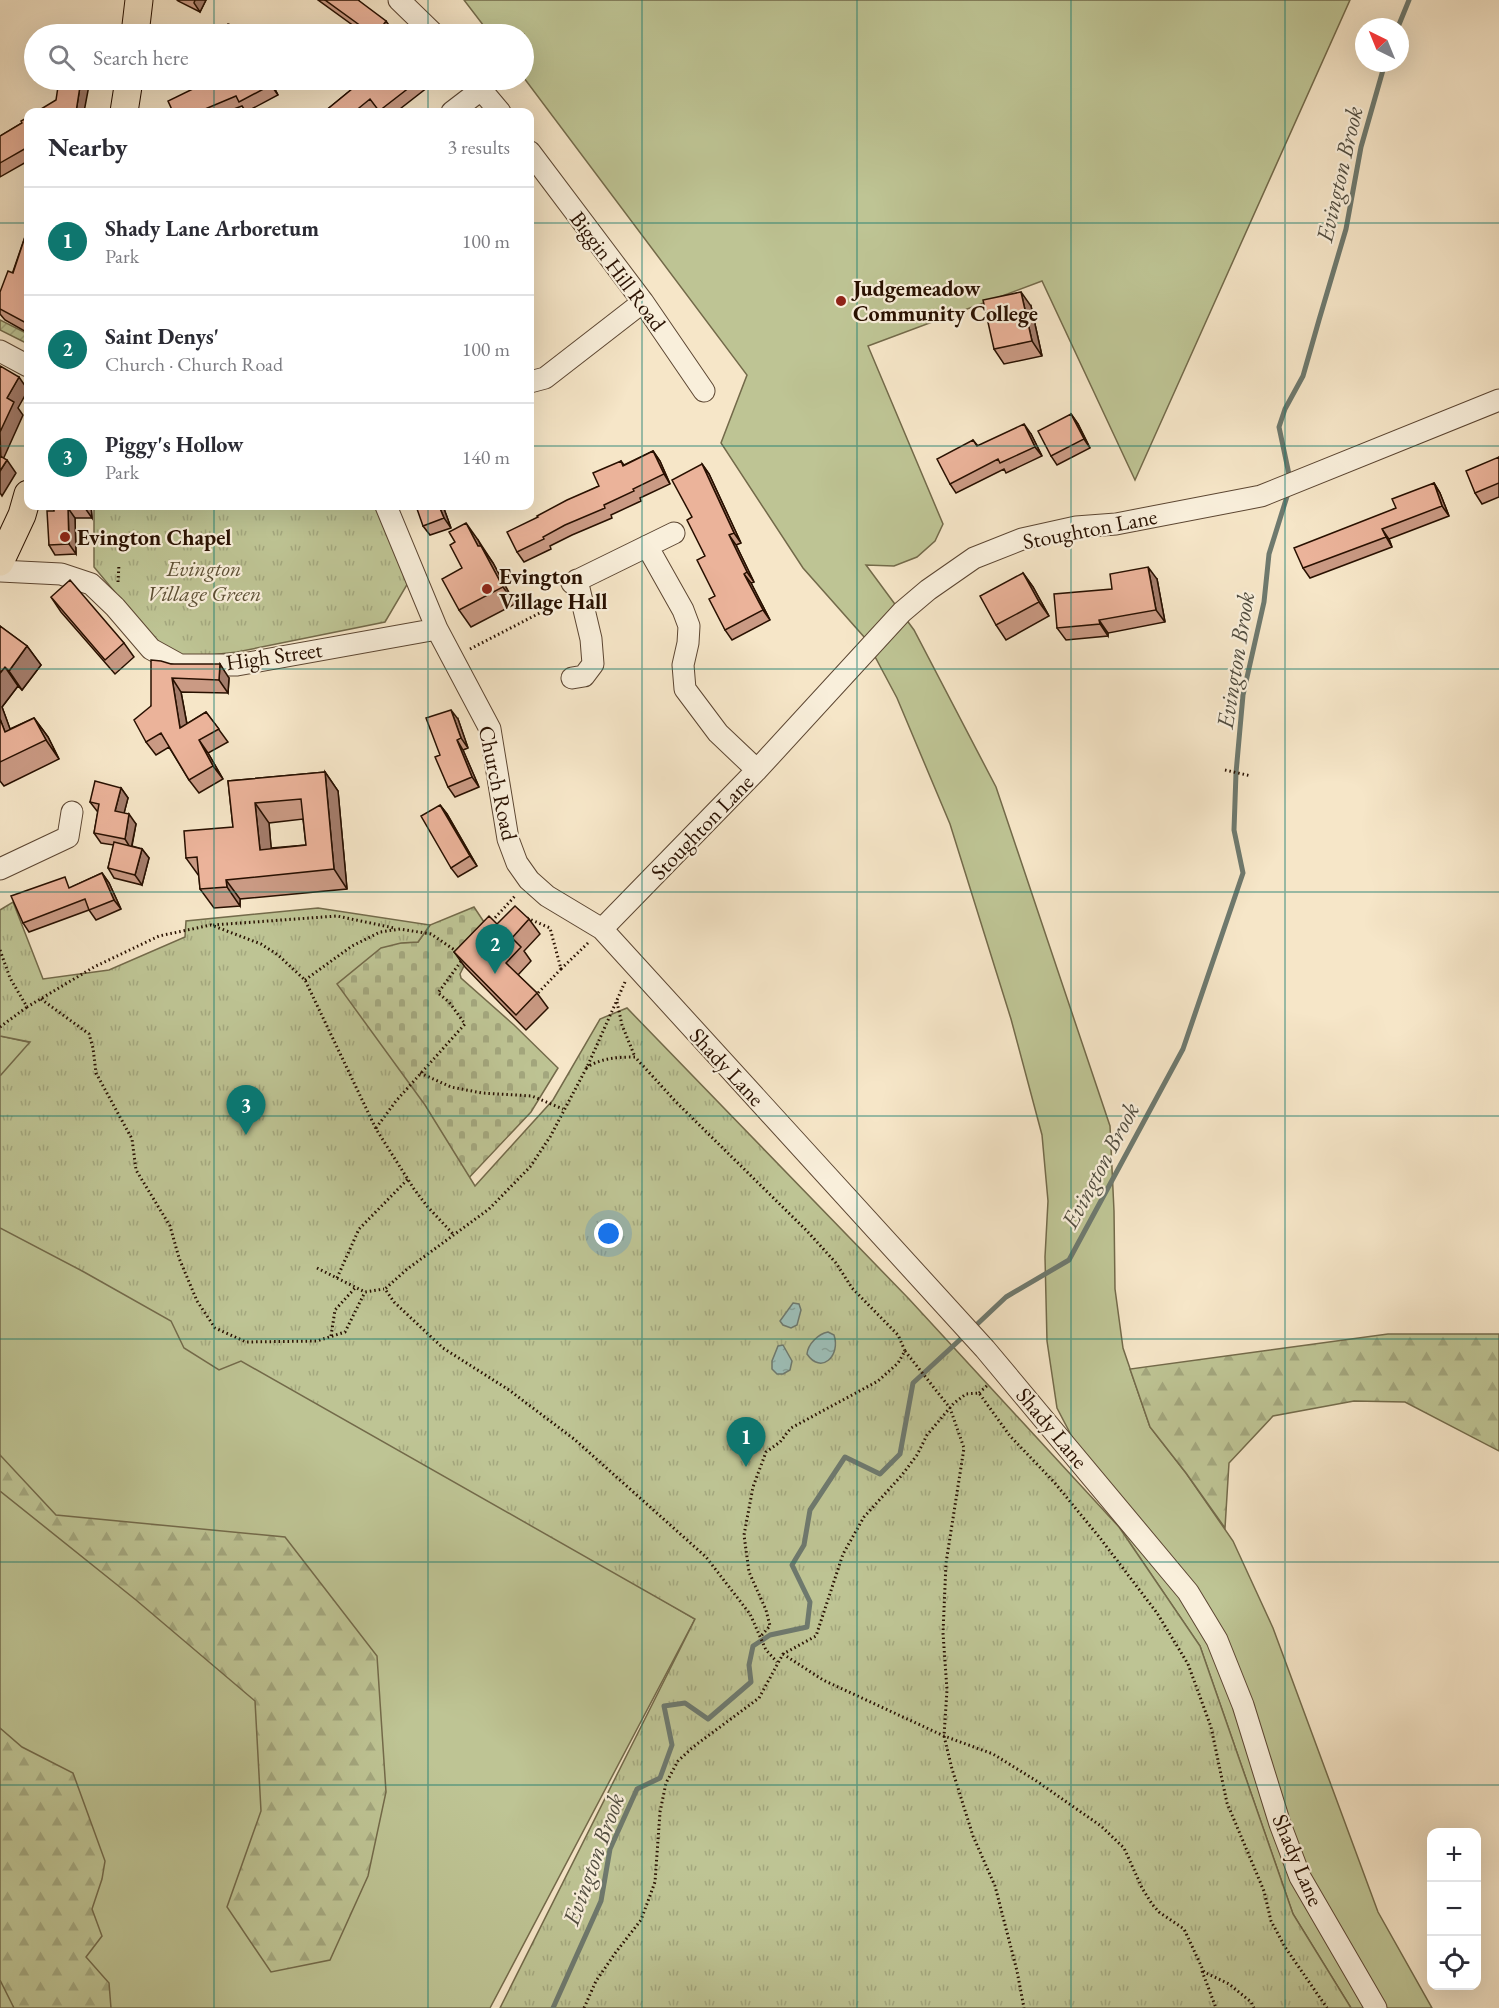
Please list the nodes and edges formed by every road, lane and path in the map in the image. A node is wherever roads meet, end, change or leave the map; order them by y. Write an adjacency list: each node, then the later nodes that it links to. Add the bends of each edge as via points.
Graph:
1 (138, 0): 3 (main road)
2 (399, 0): 4 (street)
3 (136, 24)
4 (424, 24)
5 (128, 90): 8 (main road)
6 (472, 90): 9 (street)
7 (483, 90): 10 (street)
8 (125, 108)
9 (456, 108)
10 (497, 108)
11 (534, 157): 12 (street, Biggin Hill Road)
12 (643, 302): 15 (street, via 545,378); 16 (street, Biggin Hill Road)
13 (0, 351): 14 (street)
14 (24, 364)
15 (534, 381)
16 (704, 391)
17 (1499, 400): 28 (street, Stoughton Lane, via 1261,496 1116,524 1076,527 1022,539 974,558 902,612)
18 (24, 508): 22 (main road)
19 (388, 510): 25 (street, Church Road)
20 (674, 533): 21 (street)
21 (647, 546): 24 (street); 28 (street, via 689,626 683,665 685,689 718,733)
22 (0, 562)
23 (0, 571): 25 (street, High Street, via 61,574 91,584 151,649 180,665 237,665)
24 (575, 581): 26 (path, via 564,601); 27 (street, via 591,639 592,664 584,676)
25 (437, 629): 26 (street, Church Road)
26 (453, 658): 33 (street, Church Road, via 490,729 508,839)
27 (572, 678)
28 (757, 770): 40 (street, Stoughton Lane)
29 (1225, 770): 30 (path)
30 (1251, 776)
31 (72, 812): 32 (street, via 75,843)
32 (0, 869)
33 (529, 880): 36 (path); 40 (street, Church Road, via 547,896)
34 (523, 916): 43 (path, via 550,928)
35 (504, 917): 36 (path)
36 (495, 918): 38 (path)
37 (212, 925): 39 (path, via 337,916); 44 (path, via 261,944); 46 (path, via 159,936 94,967)
38 (489, 925)
39 (400, 929): 44 (path, via 380,932 352,946); 52 (path, via 431,934 465,956 438,993 465,1023)
40 (603, 929): 42 (street, Shady Lane); 43 (path)
41 (0, 950): 48 (path)
42 (633, 964): 47 (path); 75 (street, Shady Lane, via 986,1349 1181,1584 1217,1640 1300,1877)
43 (561, 969): 45 (path)
44 (304, 980): 54 (path)
45 (535, 996)
46 (41, 999): 48 (path); 62 (path, via 89,1034 96,1072 132,1138 136,1170 170,1226 197,1301 215,1328 246,1342 317,1341)
47 (617, 1000): 50 (path); 51 (path)
48 (27, 1007): 49 (path)
49 (0, 1027)
50 (635, 1057): 51 (path, via 605,1059); 63 (path, via 807,1231 852,1288 898,1335)
51 (585, 1069): 53 (path)
52 (420, 1073): 53 (path, via 450,1087 482,1094 532,1096); 54 (path)
53 (563, 1109): 56 (path, via 531,1167 489,1209)
54 (376, 1129): 55 (path)
55 (408, 1179): 56 (path); 58 (path, via 359,1229)
56 (453, 1234): 60 (path)
57 (317, 1268): 58 (path)
58 (337, 1278): 59 (path)
59 (356, 1287): 61 (path); 62 (path, via 335,1310)
60 (385, 1289): 61 (path); 65 (path, via 443,1348 509,1390 574,1439 706,1557 750,1614)
61 (365, 1292): 62 (path, via 345,1332)
62 (331, 1336)
63 (905, 1351): 64 (path); 65 (path, via 878,1381 791,1428 766,1452 753,1486 744,1535 749,1572 770,1626)
64 (950, 1408): 66 (path, via 907,1468 864,1517 843,1554 816,1636); 68 (path, via 964,1448 946,1563); 74 (path, via 966,1394 979,1393 1010,1436 1094,1530 1157,1613 1188,1664 1211,1727 1227,1803 1264,1891 1275,1930)
65 (761, 1637): 67 (path)
66 (783, 1654): 67 (path); 68 (path, via 823,1680)
67 (777, 1662): 70 (path, via 759,1698 678,1761 666,1783 655,1882 645,1911 597,1981)
68 (944, 1736): 69 (path, via 993,1754 1101,1826 1124,1848 1152,1904 1184,1929); 71 (path, via 972,1836 995,1886)
69 (1199, 1964): 72 (path); 73 (path, via 1204,1972 1229,1984)
70 (584, 2008)
71 (1024, 2008)
72 (1216, 2008)
73 (1254, 2008)
74 (1327, 2008)
75 (1376, 2008)

